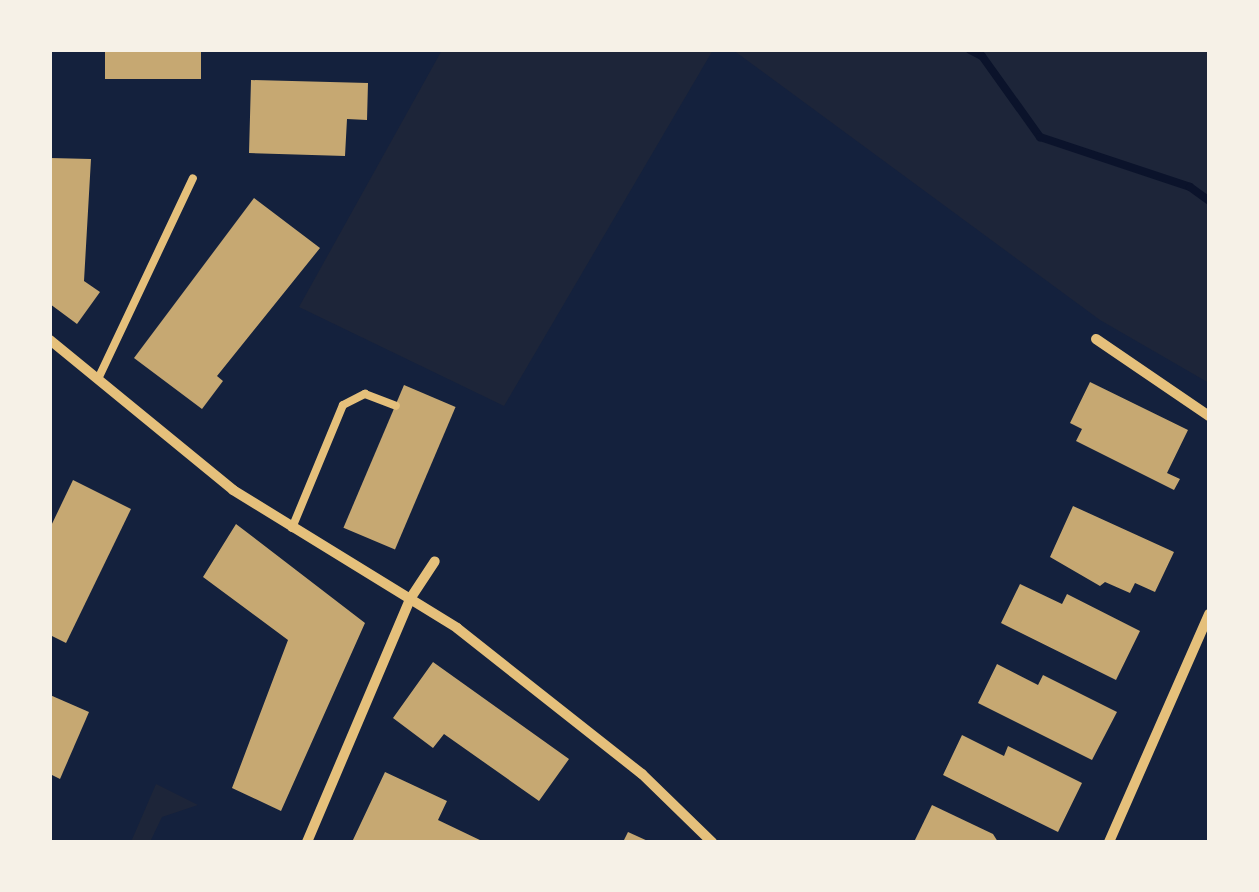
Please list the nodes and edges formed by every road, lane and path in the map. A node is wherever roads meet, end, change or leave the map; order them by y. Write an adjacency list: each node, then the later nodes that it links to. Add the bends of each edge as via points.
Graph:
1 (193, 178): 4 (lane)
2 (1096, 338): 6 (street)
3 (50, 340): 4 (street)
4 (98, 379): 7 (street, via 233,490)
5 (396, 406): 7 (lane, via 366,394 343,405)
6 (1209, 416)
7 (292, 528): 9 (street)
8 (435, 561): 9 (street)
9 (410, 598): 11 (street); 12 (street, via 642,774)
10 (1209, 614): 13 (street)
11 (309, 838)
12 (712, 842)
13 (1109, 842)

